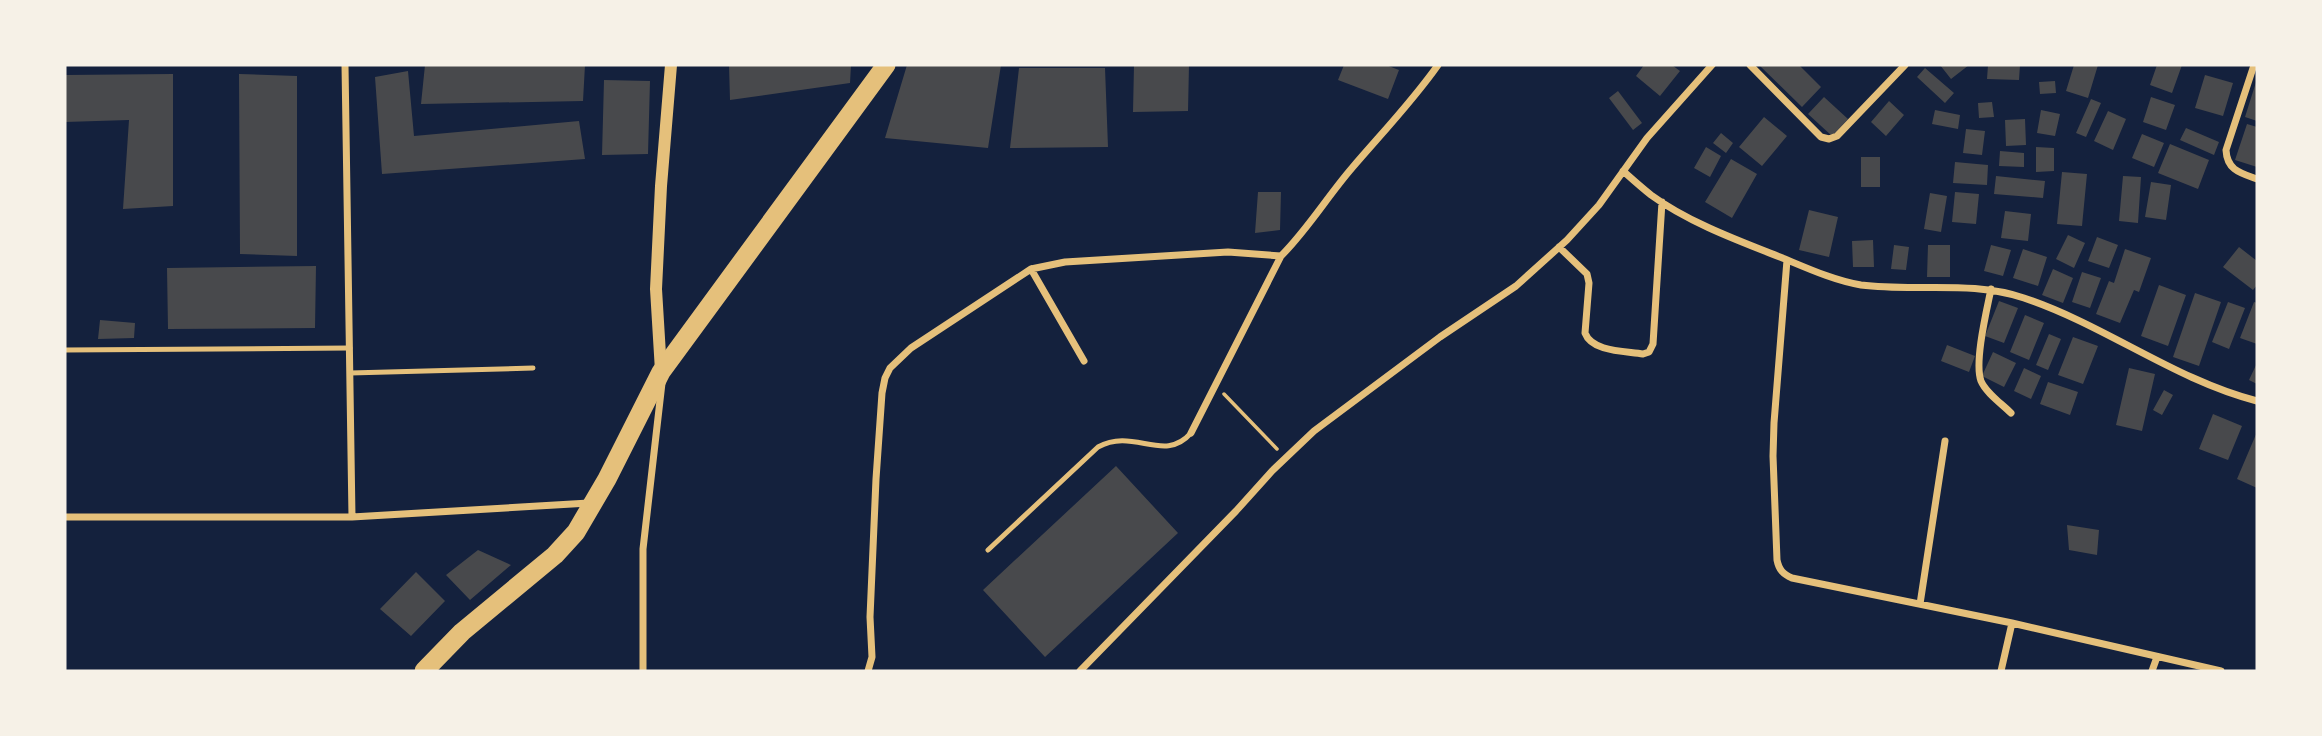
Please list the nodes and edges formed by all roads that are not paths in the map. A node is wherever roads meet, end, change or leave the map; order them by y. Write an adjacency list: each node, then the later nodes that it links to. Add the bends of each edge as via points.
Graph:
1 (345, 65): 17 (street)
2 (671, 65): 21 (street, via 656,289)
3 (886, 65): 21 (highway)
4 (1438, 65): 13 (street)
5 (1712, 65): 9 (street)
6 (1750, 65): 7 (street, via 1829,139)
7 (1905, 65)
8 (2255, 65): 10 (street, via 2227,159 2233,170)
9 (1623, 171): 11 (street); 12 (street, via 1599,205)
10 (2257, 179)
11 (1662, 202): 12 (street, via 1650,352 1595,346 1588,341 1587,274); 14 (street)
12 (1559, 247): 37 (street, via 1516,286 1314,430)
13 (1281, 256): 15 (street, via 1228,252 1076,261); 25 (street)
14 (1787, 260): 16 (street, via 1859,285); 31 (street, via 1773,423 1779,568 1792,578)
15 (1031, 269): 19 (street); 36 (street, via 911,348 885,378)
16 (1991, 289): 23 (street, via 2049,307 2189,375); 24 (street, via 1979,373 1985,387)
17 (350, 348): 18 (lane); 22 (street)
18 (65, 350)
19 (1084, 360)
20 (533, 368): 22 (lane)
21 (661, 372): 27 (highway); 35 (street, via 643,550)
22 (350, 373): 29 (street)
23 (2257, 401)
24 (2011, 413)
25 (1191, 433): 30 (lane, via 1182,443 1166,447 1109,440)
26 (1945, 441): 31 (street)
27 (594, 503): 29 (street); 34 (highway, via 555,555 495,603)
28 (65, 517): 29 (street)
29 (352, 517)
30 (988, 550)
31 (1920, 604): 32 (street)
32 (2012, 623): 33 (street); 38 (street)
33 (2157, 657): 39 (street); 40 (street)
34 (424, 671)
35 (643, 671)
36 (868, 671)
37 (1080, 671)
38 (2001, 671)
39 (2152, 671)
40 (2221, 671)

